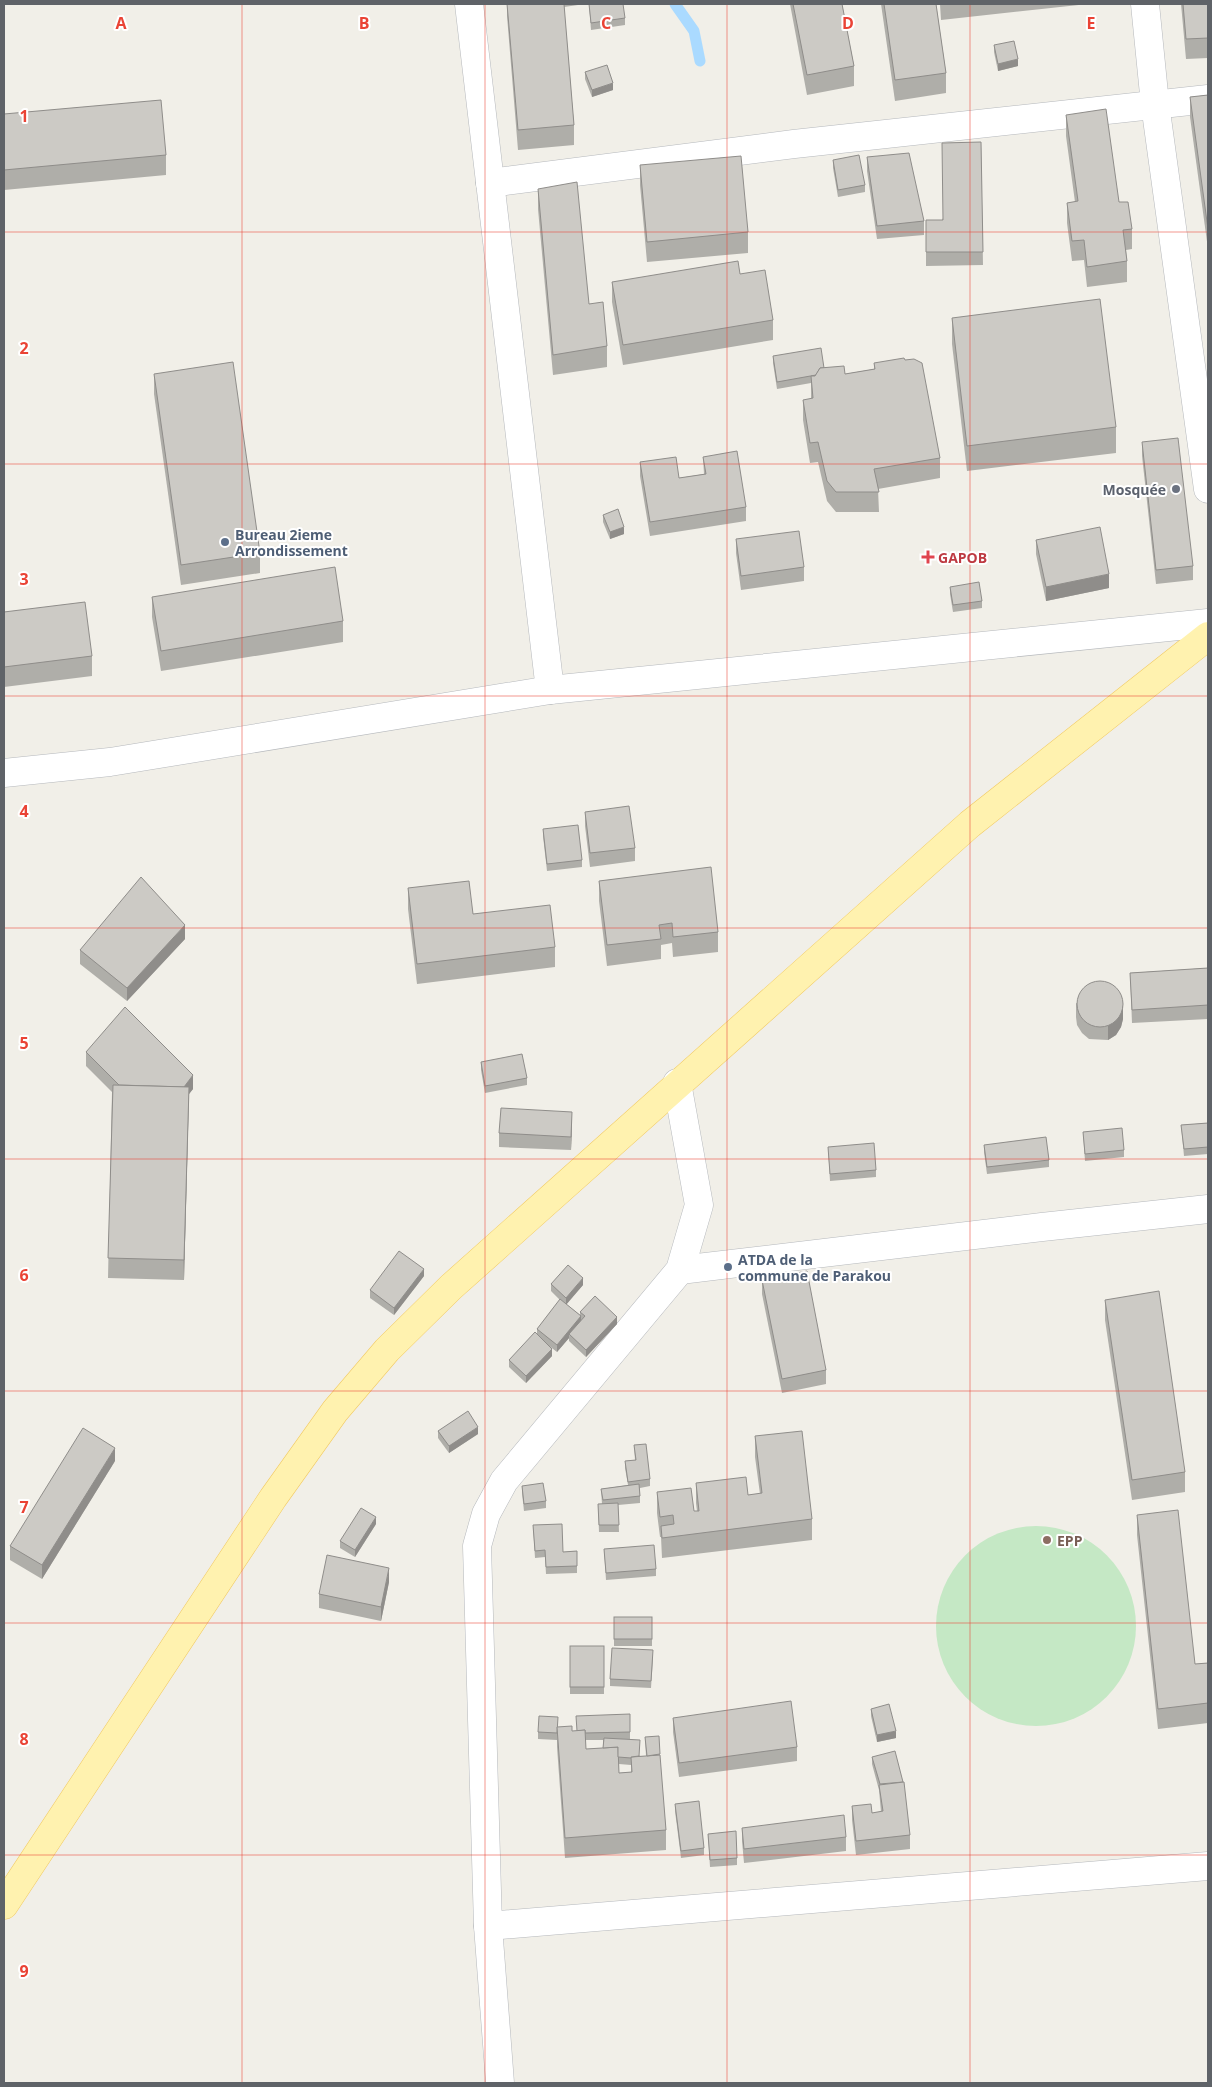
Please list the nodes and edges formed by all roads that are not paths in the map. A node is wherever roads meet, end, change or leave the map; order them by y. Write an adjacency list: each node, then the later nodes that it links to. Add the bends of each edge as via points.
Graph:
1 (469, 4): 5 (street)
2 (1145, 4): 4 (street)
3 (1208, 99): 4 (street)
4 (1155, 104): 5 (street); 6 (street)
5 (490, 182): 9 (street)
6 (1208, 490)
7 (1208, 623): 9 (street)
8 (1208, 636): 11 (main road, via 970,824)
9 (550, 690): 10 (street, via 110,762)
10 (4, 773)
11 (677, 1083): 13 (street, via 699,1205); 15 (main road, via 451,1288 387,1350 335,1411 273,1498)
12 (1208, 1209): 13 (street)
13 (680, 1270): 16 (street, via 504,1481 486,1514 477,1546)
14 (1208, 1866): 16 (street)
15 (4, 1905)
16 (488, 1926): 17 (street)
17 (500, 2083)

